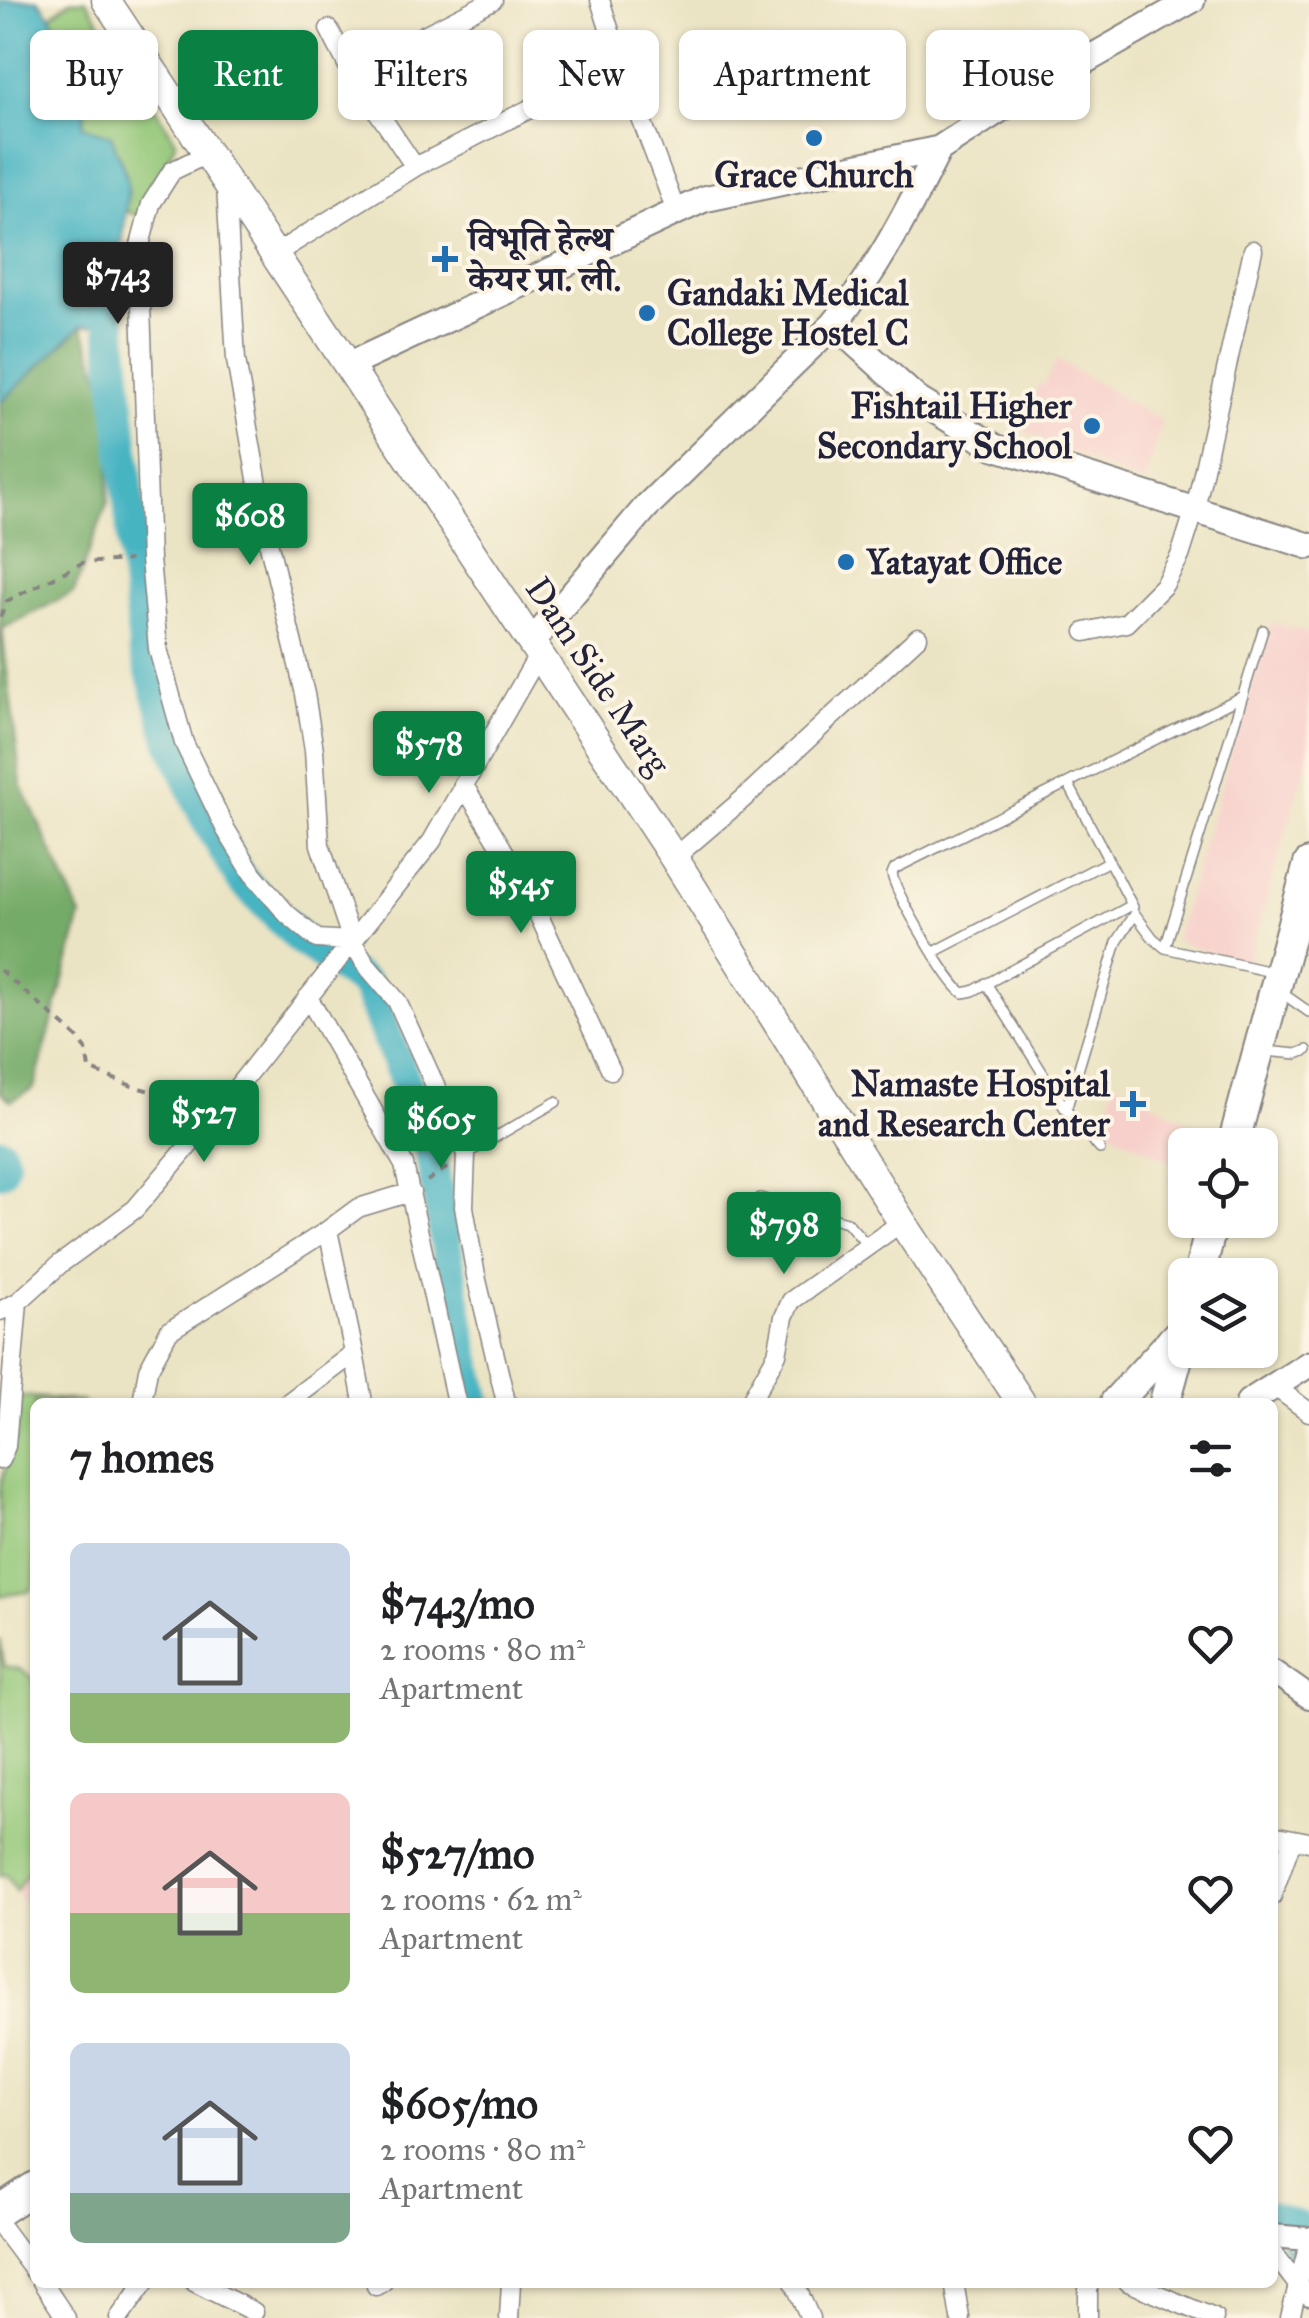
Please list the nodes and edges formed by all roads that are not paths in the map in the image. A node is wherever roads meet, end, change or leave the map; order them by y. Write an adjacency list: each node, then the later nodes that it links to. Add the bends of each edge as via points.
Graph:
1 (106, 0): 13 (main road, Dam Side Marg)
2 (493, 0): 6 (street)
3 (600, 0): 7 (street)
4 (1188, 1): 12 (main road)
5 (329, 30): 8 (street)
6 (434, 30)
7 (610, 30)
8 (338, 47)
9 (523, 112): 14 (street)
10 (384, 120): 14 (street)
11 (642, 120): 16 (street)
12 (939, 148): 16 (main road, via 734,191); 19 (main road, via 890,246)
13 (210, 153): 15 (main road, Dam Side Marg); 34 (street, via 172,171 151,204 139,249 158,649 184,744 252,874 317,940)
14 (416, 167): 18 (street)
15 (226, 180): 18 (main road, Dam Side Marg); 34 (street, via 236,360 268,541 305,694 320,845)
16 (676, 211): 20 (main road)
17 (1253, 250): 21 (street)
18 (275, 254): 20 (main road, Dam Side Marg)
19 (834, 324): 21 (main road, via 918,400 994,446); 26 (main road, via 646,507)
20 (349, 365): 26 (main road, Dam Side Marg)
21 (1195, 510): 22 (main road); 24 (street, via 1164,585 1126,623)
22 (1309, 546)
23 (1263, 630): 27 (lane)
24 (1085, 632)
25 (918, 638): 30 (street)
26 (535, 649): 29 (street); 30 (main road, Dam Side Marg)
27 (1243, 696): 28 (lane); 35 (lane)
28 (1068, 782): 31 (lane); 36 (lane, via 894,870 894,883)
29 (464, 784): 34 (street, via 432,840); 43 (street, via 524,884)
30 (674, 858): 51 (main road, Dam Side Marg)
31 (1109, 862): 33 (lane); 36 (lane)
32 (1309, 864): 37 (highway)
33 (1134, 910): 35 (lane); 38 (lane); 45 (lane, via 1117,942)
34 (347, 947): 39 (street); 48 (street, via 397,1002)
35 (1165, 948): 37 (lane)
36 (934, 952): 38 (lane, via 963,994)
37 (1277, 981): 40 (lane); 41 (highway)
38 (986, 983): 45 (lane)
39 (308, 997): 49 (street, via 404,1165); 54 (street, via 135,1209)
40 (1309, 1012)
41 (1258, 1050): 42 (lane); 46 (highway)
42 (1306, 1050)
43 (611, 1070)
44 (556, 1102): 48 (lane)
45 (1066, 1110): 47 (lane)
46 (1237, 1128)
47 (1100, 1149)
48 (466, 1154): 64 (street, via 464,1207)
49 (411, 1192): 52 (street, via 358,1208); 63 (street)
50 (760, 1198): 53 (lane, via 846,1222)
51 (902, 1222): 53 (street); 66 (main road, Dam Side Marg)
52 (328, 1230): 56 (street); 60 (street, via 169,1331 148,1370)
53 (867, 1245): 65 (street, via 791,1301 777,1354)
54 (10, 1306): 71 (street, via 6,1446)
55 (1168, 1346): 67 (highway)
56 (354, 1353): 61 (street); 62 (street)
57 (1309, 1364): 59 (main road)
58 (1174, 1368): 68 (highway)
59 (1274, 1386): 69 (main road); 70 (street)
60 (143, 1398)
61 (294, 1398)
62 (363, 1398)
63 (455, 1398)
64 (505, 1398)
65 (752, 1398)
66 (1019, 1398)
67 (1120, 1398)
68 (1166, 1398)
69 (1255, 1398)
70 (1309, 1412)
71 (0, 1460)
72 (1278, 1675): 73 (street)
73 (1309, 1697)
74 (1300, 1841): 75 (street)
75 (1278, 1884)
76 (30, 2189): 77 (highway)
77 (0, 2210)
78 (0, 2226): 81 (street)
79 (1296, 2239): 90 (street)
80 (1278, 2259): 90 (street)
81 (30, 2265)
82 (46, 2288): 92 (street)
83 (141, 2288): 93 (street)
84 (206, 2288): 91 (street)
85 (511, 2288): 94 (street)
86 (797, 2288): 95 (street)
87 (955, 2288): 96 (street)
88 (1088, 2288): 97 (street)
89 (1142, 2288): 98 (street)
90 (1304, 2290): 99 (street)
91 (254, 2312)
92 (66, 2318)
93 (119, 2318)
94 (509, 2318)
95 (810, 2318)
96 (960, 2318)
97 (1088, 2318)
98 (1214, 2318)
99 (1290, 2318)

